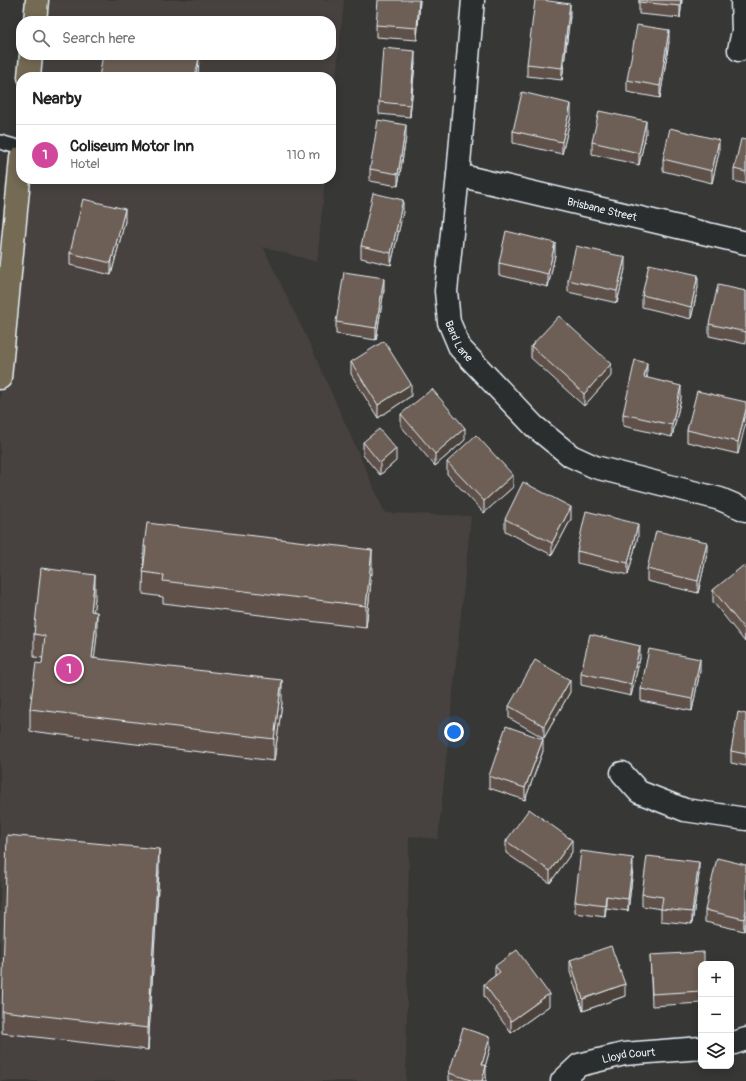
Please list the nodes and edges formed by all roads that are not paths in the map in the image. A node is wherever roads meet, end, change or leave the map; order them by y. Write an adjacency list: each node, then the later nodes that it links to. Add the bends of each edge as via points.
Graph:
1 (37, 0): 4 (main road)
2 (473, 0): 10 (street, Bard Lane)
3 (742, 0): 5 (street, via 743,31)
4 (35, 16)
5 (739, 50)
6 (31, 60): 7 (main road)
7 (29, 72)
8 (0, 142): 9 (lane)
9 (16, 147)
10 (458, 175): 12 (street, Brisbane Street); 14 (street, Bard Lane, via 446,291 449,322 460,348 534,426 571,456 595,467 720,499)
11 (19, 184): 13 (main road)
12 (746, 243)
13 (0, 378)
14 (746, 510)
15 (622, 773): 16 (street, via 639,792 685,810)
16 (746, 819)
17 (746, 1039): 18 (street)
18 (734, 1043)
19 (698, 1048): 20 (street, Lloyd Court, via 624,1054 579,1065)
20 (562, 1081)

